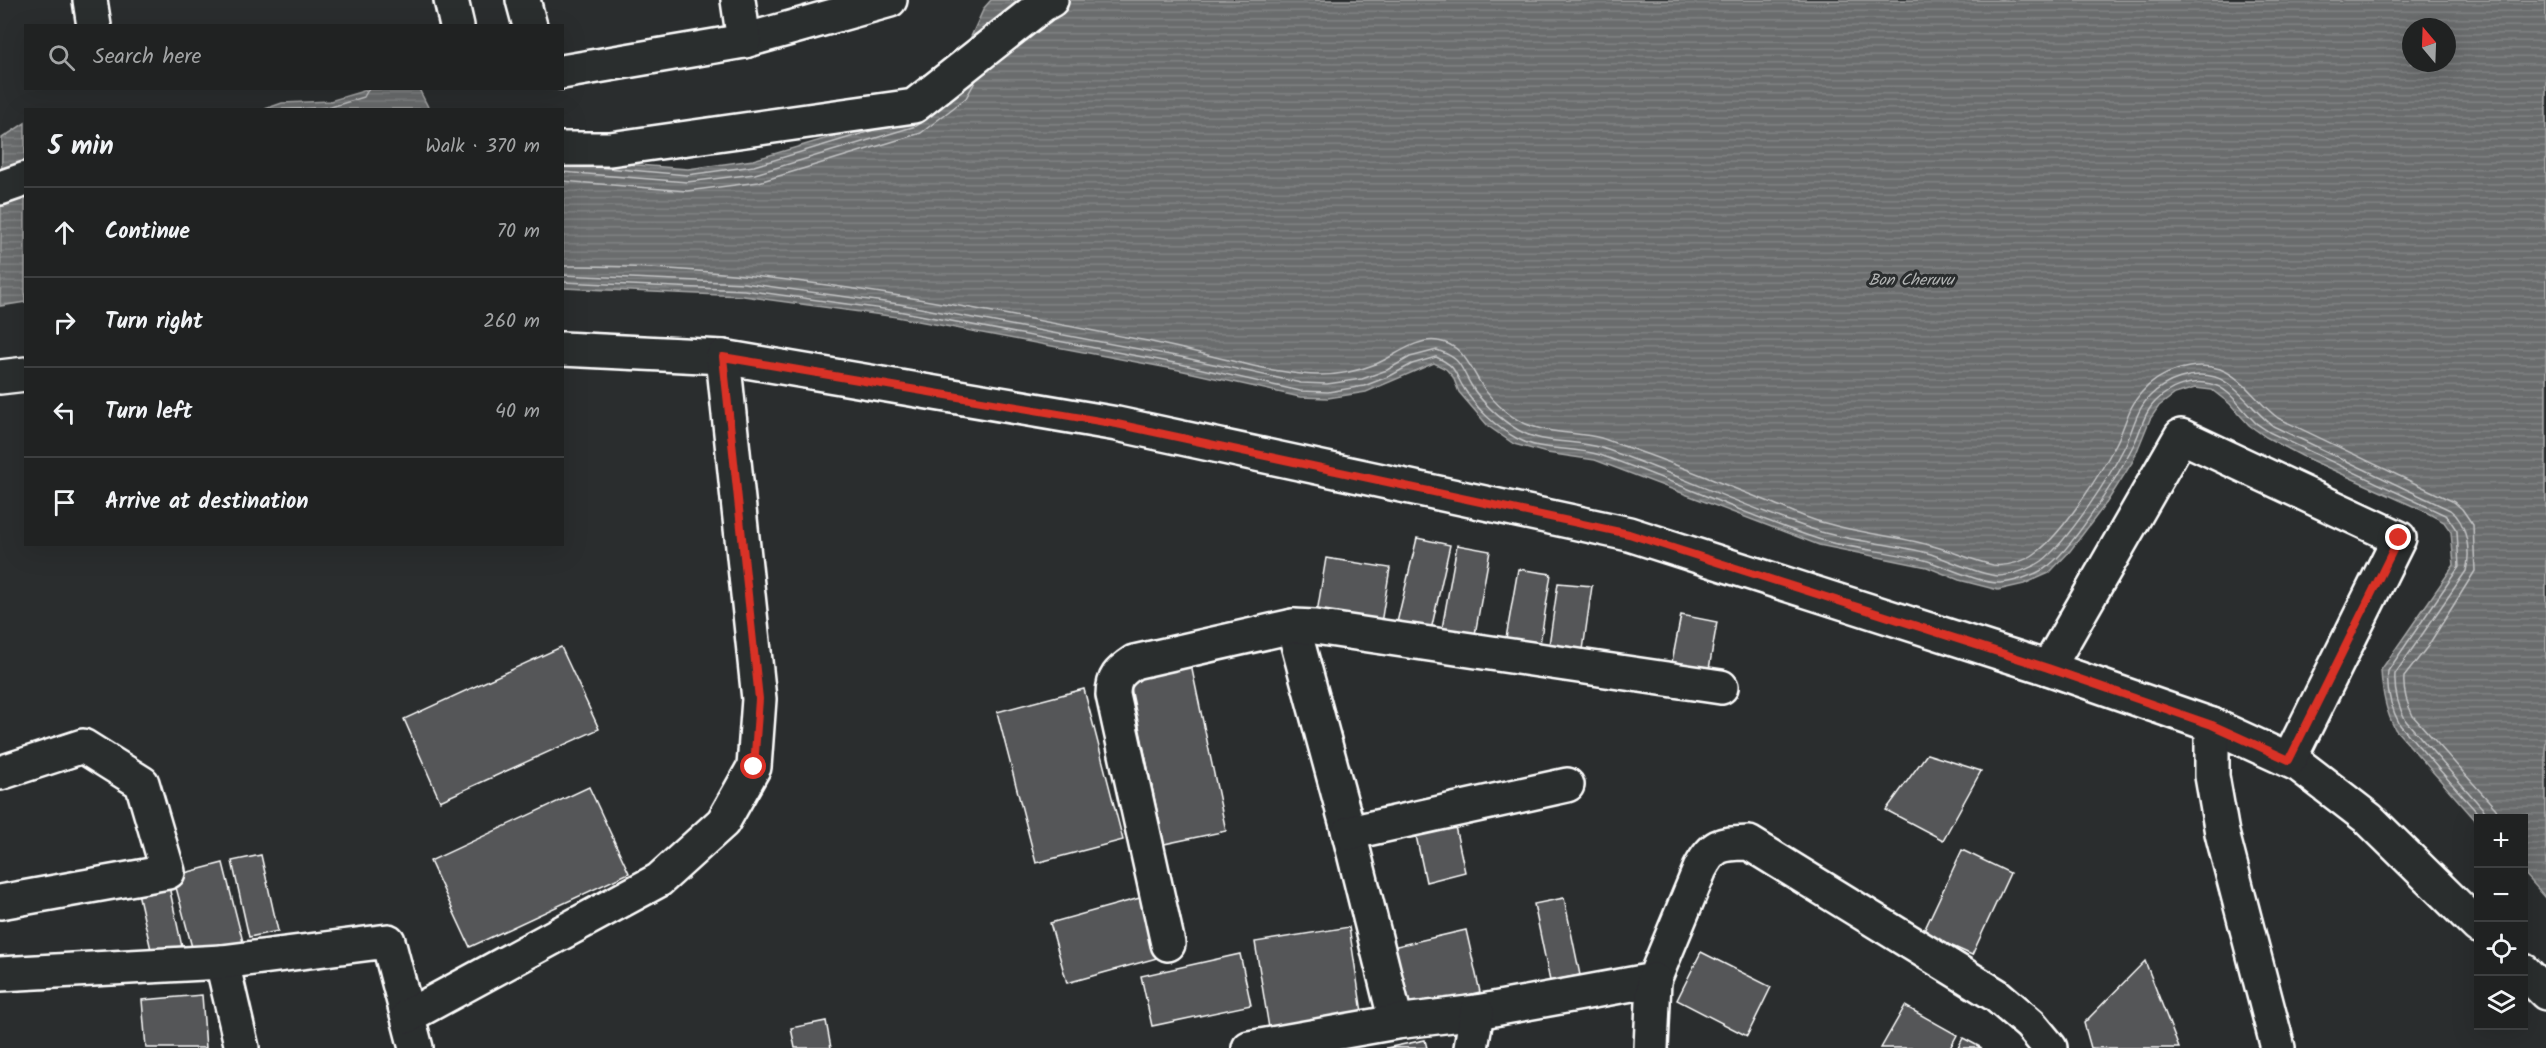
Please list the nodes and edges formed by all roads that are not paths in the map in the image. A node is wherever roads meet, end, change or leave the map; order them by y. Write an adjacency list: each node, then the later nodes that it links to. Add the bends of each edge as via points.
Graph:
1 (90, 0): 7 (street)
2 (451, 0): 8 (street)
3 (523, 0): 9 (street)
4 (738, 0): 10 (street)
5 (890, 0): 10 (street)
6 (1052, 0): 12 (street, via 914,106 610,149)
7 (94, 24)
8 (457, 24)
9 (529, 24)
10 (744, 40): 11 (street)
11 (564, 72)
12 (564, 149)
13 (24, 180): 14 (street)
14 (0, 188)
15 (564, 349): 16 (street)
16 (723, 357): 20 (street, via 1117,424 1629,534); 36 (street, via 759,699 754,767 723,822 659,880)
17 (24, 374): 18 (street)
18 (0, 377)
19 (1293, 626): 21 (street); 26 (street); 29 (street, via 1134,662 1120,670 1113,681)
20 (2048, 668): 22 (street); 23 (street, via 2181,436 2399,538)
21 (1721, 687)
22 (2212, 725): 23 (street); 44 (street, via 2212,776 2222,833)
23 (2289, 760): 28 (street, via 2369,819)
24 (0, 773): 27 (street, via 83,746 142,783 168,872)
25 (1567, 785): 26 (street)
26 (1349, 833): 37 (street)
27 (0, 902)
28 (2474, 922)
29 (1168, 944)
30 (222, 962): 31 (street); 36 (street, via 388,942); 38 (street)
31 (0, 974)
32 (2528, 976): 34 (street)
33 (1654, 980): 35 (street); 42 (street); 43 (street, via 1709,852 1726,844 1749,843 1996,995 2030,1024)
34 (2546, 993)
35 (1477, 1012): 37 (street); 41 (street)
36 (408, 1016): 39 (street)
37 (1396, 1022): 40 (street)
38 (242, 1048)
39 (416, 1048)
40 (1249, 1048)
41 (1471, 1048)
42 (1651, 1048)
43 (2050, 1048)
44 (2278, 1048)

